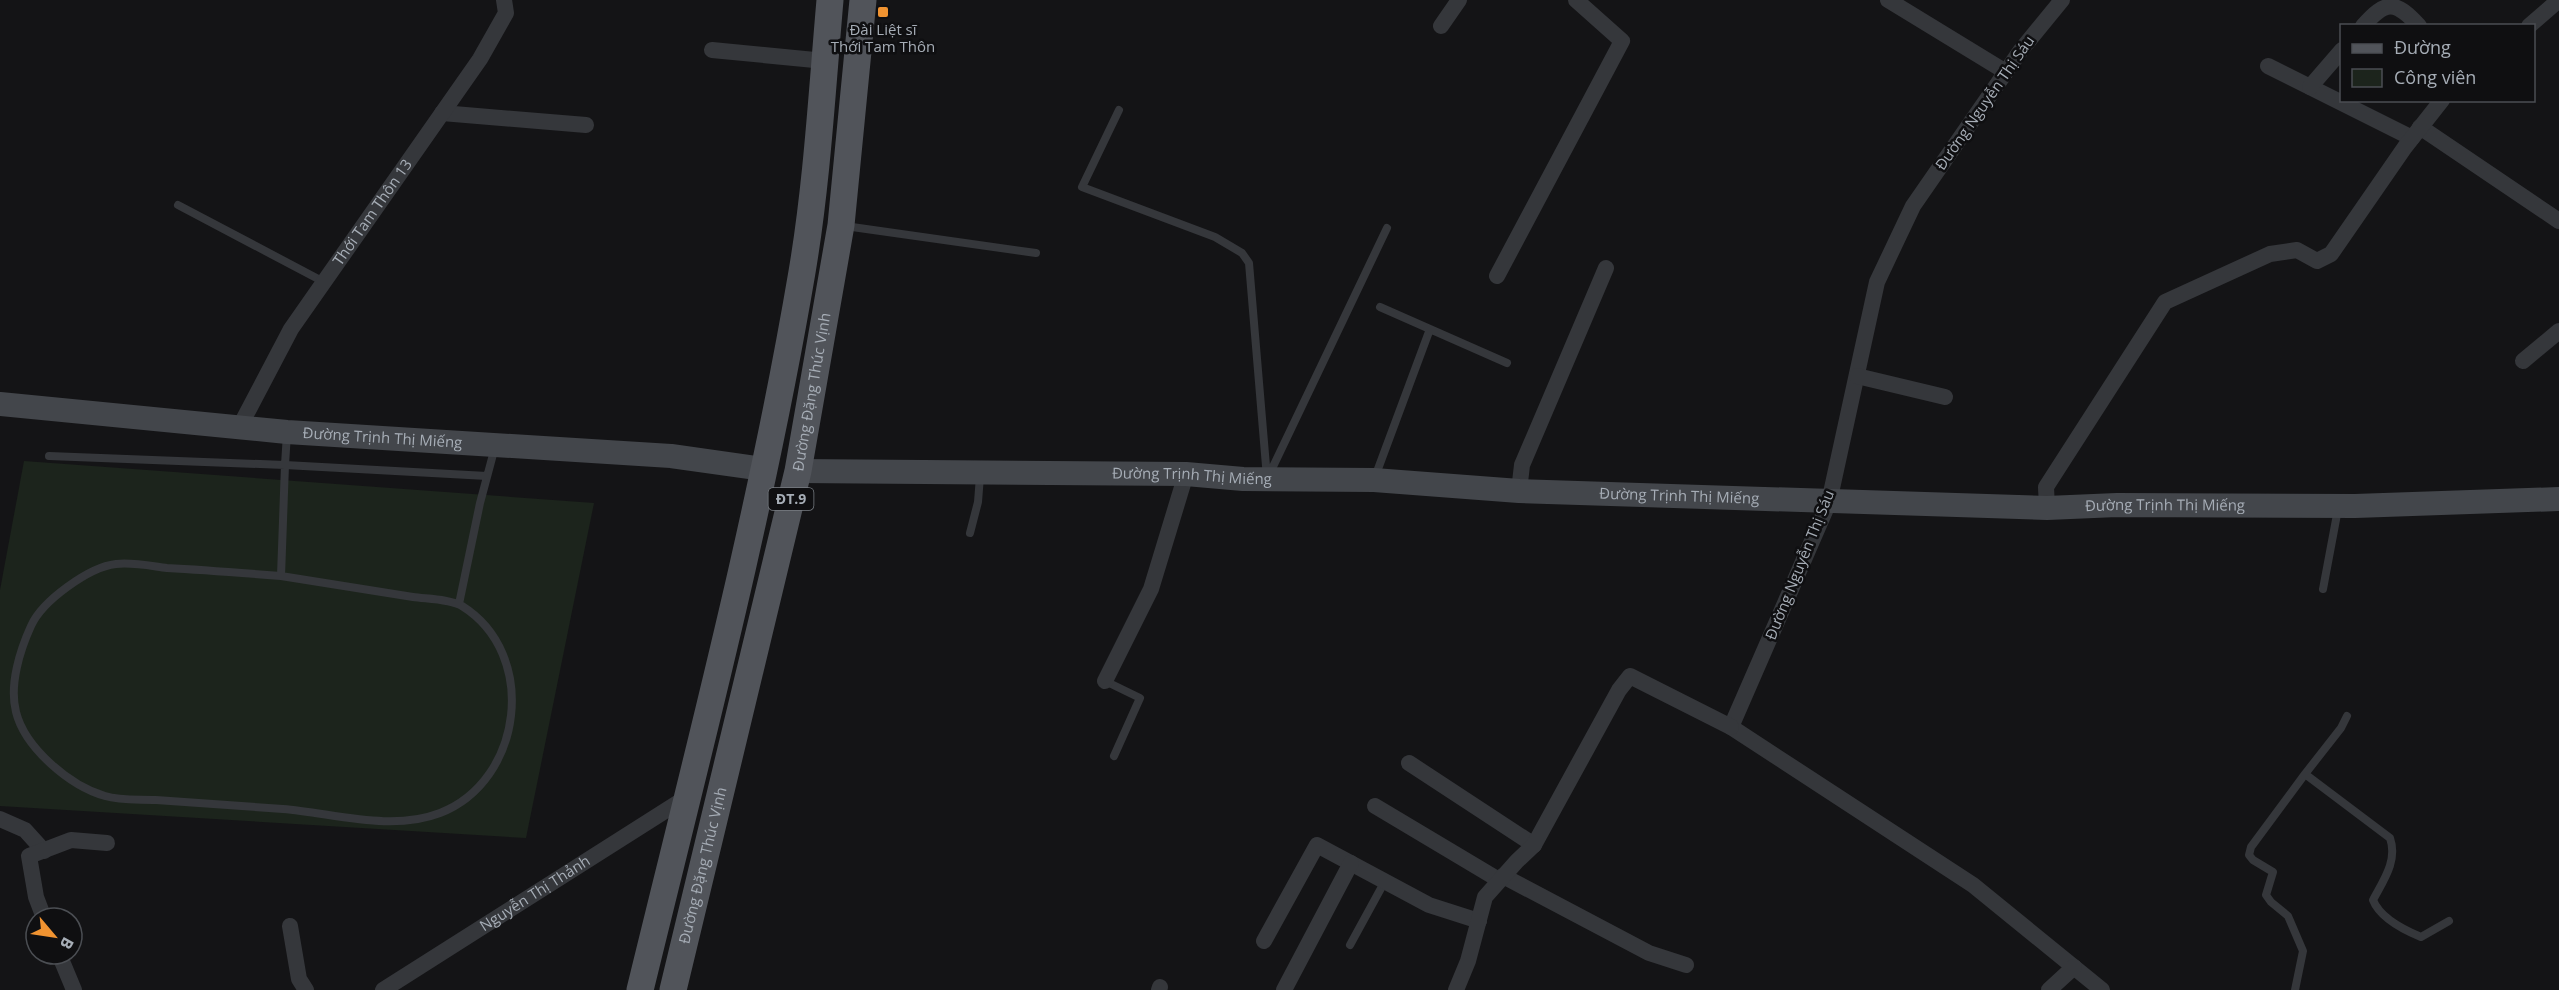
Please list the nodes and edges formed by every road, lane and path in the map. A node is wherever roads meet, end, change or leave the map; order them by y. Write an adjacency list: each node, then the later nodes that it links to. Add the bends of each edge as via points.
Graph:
1 (504, 0): 23 (street, Thới Tam Thôn 13, via 506,13)
2 (830, 0): 15 (main road, Đường Đặng Thúc Vịnh / ĐT.9)
3 (863, 0): 28 (main road, Đường Đặng Thúc Vịnh / ĐT.9)
4 (1459, 0): 12 (street)
5 (1576, 0): 32 (street, via 1622,41)
6 (1887, 0): 17 (street)
7 (2062, 0): 17 (street, Đường Nguyễn Thị Sáu)
8 (2559, 0): 11 (street)
9 (2365, 24): 10 (street, via 2379,8 2391,4 2401,7)
10 (2417, 24)
11 (2531, 24)
12 (1441, 26)
13 (712, 50): 15 (street)
14 (2340, 52): 18 (street)
15 (825, 61): 47 (main road, Đường Đặng Thúc Vịnh / ĐT.9, via 802,270)
16 (2268, 66): 18 (street)
17 (2006, 72): 39 (street, Đường Nguyễn Thị Sáu, via 1913,206 1877,282)
18 (2310, 87): 19 (street)
19 (2340, 100)
20 (2345, 102): 25 (street)
21 (2440, 102): 25 (street)
22 (1119, 110): 52 (lane, via 1082,187 1215,237 1242,253 1249,264)
23 (441, 113): 24 (street); 33 (street, Thới Tam Thôn 13)
24 (586, 125)
25 (2416, 132): 27 (street); 58 (street, via 2331,254 2318,261 2297,250 2270,254 2165,302 2046,487)
26 (178, 206): 33 (lane)
27 (2559, 221)
28 (842, 225): 30 (lane); 48 (main road, Đường Đặng Thúc Vịnh / ĐT.9)
29 (1387, 228): 52 (lane)
30 (1036, 253)
31 (1606, 268): 54 (street, via 1522,465)
32 (1497, 276)
33 (324, 282): 42 (street, Thới Tam Thôn 13, via 291,329)
34 (1380, 307): 35 (lane)
35 (1430, 328): 38 (lane); 53 (lane)
36 (2559, 331): 37 (street)
37 (2523, 361)
38 (1507, 363)
39 (1857, 376): 40 (street); 56 (street, Đường Nguyễn Thị Sáu)
40 (1945, 397)
41 (0, 404): 42 (main road, Đường Trịnh Thị Miếng)
42 (239, 428): 43 (main road, Đường Trịnh Thị Miếng)
43 (287, 432): 44 (main road, Đường Trịnh Thị Miếng); 46 (lane)
44 (496, 444): 47 (main road, Đường Trịnh Thị Miếng, via 671,456); 51 (lane)
45 (49, 456): 46 (lane)
46 (285, 465): 51 (lane); 60 (lane)
47 (764, 469): 48 (main road); 69 (main road, Đường Đặng Thúc Vịnh / ĐT.9)
48 (798, 471): 49 (main road, Đường Trịnh Thị Miếng); 91 (main road, Đường Đặng Thúc Vịnh / ĐT.9)
49 (981, 472): 50 (main road, Đường Trịnh Thị Miếng); 59 (lane)
50 (1186, 474): 52 (main road, Đường Trịnh Thị Miếng); 63 (street, via 1151,589)
51 (487, 476): 62 (lane)
52 (1268, 478): 53 (main road, Đường Trịnh Thị Miếng)
53 (1374, 480): 54 (main road, Đường Trịnh Thị Miếng)
54 (1519, 491): 56 (main road, Đường Trịnh Thị Miếng)
55 (2559, 499): 57 (main road, Đường Trịnh Thị Miếng)
56 (1829, 502): 58 (main road, Đường Trịnh Thị Miếng); 65 (street, Đường Nguyễn Thị Sáu)
57 (2339, 506): 58 (main road, Đường Trịnh Thị Miếng); 61 (lane)
58 (2047, 508)
59 (970, 533)
60 (281, 576): 62 (lane); 62 (lane, via 116,564 90,573 60,592 32,622 16,673 15,710 26,735 50,763 72,780 106,797 412,821 442,812 467,797 497,765 512,721 512,681 499,647 483,623)
61 (2323, 589)
62 (459, 604)
63 (1105, 681): 66 (lane, via 1140,698)
64 (2347, 716): 68 (lane)
65 (1731, 727): 73 (street, via 1630,676); 86 (street, via 1973,885)
66 (1114, 756)
67 (1409, 763): 73 (street)
68 (2305, 774): 80 (lane, via 2390,838 2392,858 2373,900 2376,907 2421,937); 96 (lane, via 2251,847 2250,855 2273,873 2266,895 2288,916 2303,951)
69 (687, 798): 89 (street, Nguyễn Thị Thảnh); 90 (main road, Đường Đặng Thúc Vịnh / ĐT.9)
70 (1375, 806): 76 (street)
71 (0, 819): 74 (street, via 25,830)
72 (106, 843): 74 (street, via 71,840)
73 (1534, 845): 76 (street)
74 (44, 851): 78 (street, via 29,856)
75 (1351, 863): 77 (street); 82 (street, via 1317,845); 92 (street)
76 (1501, 878): 79 (street, via 1485,897); 84 (street, via 1649,952)
77 (1384, 881): 79 (street, via 1429,905); 83 (lane)
78 (39, 906)
79 (1479, 921): 93 (street)
80 (2449, 921)
81 (290, 926): 88 (street, via 298,979)
82 (1264, 941)
83 (1350, 945)
84 (1686, 965)
85 (64, 966): 87 (street)
86 (2074, 967): 94 (street); 95 (street)
87 (74, 990)
88 (306, 990)
89 (383, 990)
90 (640, 990)
91 (673, 990)
92 (1284, 990)
93 (1456, 990)
94 (2049, 990)
95 (2102, 990)
96 (2295, 990)

